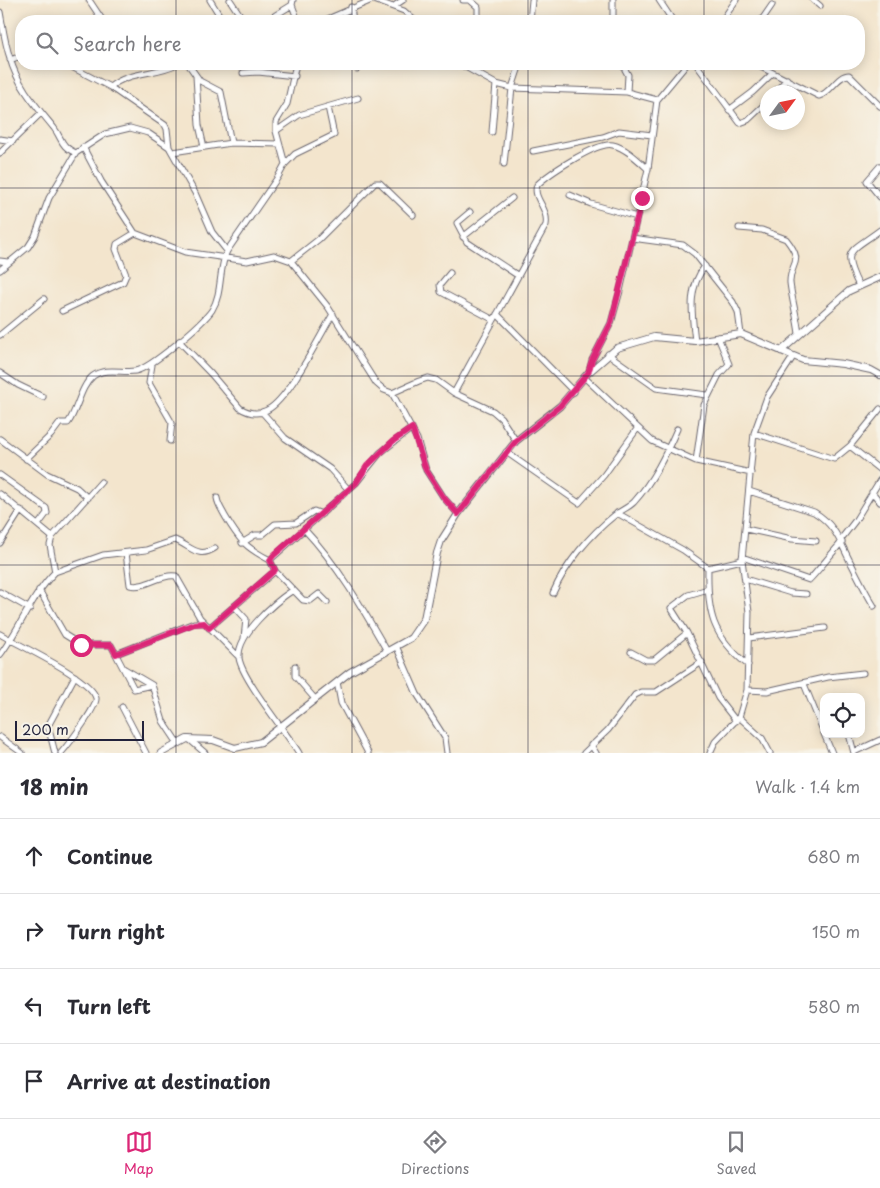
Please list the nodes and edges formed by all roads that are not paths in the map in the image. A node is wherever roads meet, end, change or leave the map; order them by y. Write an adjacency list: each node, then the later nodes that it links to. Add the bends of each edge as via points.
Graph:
1 (89, 0): 19 (street)
2 (210, 0): 20 (street)
3 (230, 0): 21 (street)
4 (373, 0): 15 (street); 17 (street)
5 (403, 0): 15 (street)
6 (463, 0): 7 (street)
7 (469, 0): 26 (street, via 478,7)
8 (532, 0): 27 (street)
9 (613, 0): 28 (street)
10 (659, 0): 29 (street)
11 (813, 0): 16 (street)
12 (735, 1): 30 (street)
13 (293, 3): 22 (street)
14 (772, 4): 31 (street)
15 (394, 6): 25 (street)
16 (820, 6)
17 (351, 7): 23 (street); 24 (street)
18 (0, 12): 33 (street)
19 (99, 15)
20 (219, 15)
21 (240, 15)
22 (275, 15)
23 (334, 15)
24 (352, 15)
25 (408, 15)
26 (478, 15)
27 (531, 15)
28 (613, 15)
29 (669, 15)
30 (726, 15)
31 (766, 15)
32 (15, 58): 33 (street)
33 (10, 60): 60 (street)
34 (77, 70): 51 (street)
35 (160, 70): 51 (street, via 124,78)
36 (192, 70): 46 (street)
37 (296, 70): 47 (street)
38 (473, 70): 49 (street)
39 (518, 70): 52 (street)
40 (625, 70): 53 (street)
41 (682, 70): 55 (street)
42 (700, 70): 59 (street)
43 (767, 70): 45 (street)
44 (243, 73): 47 (street)
45 (773, 73): 48 (street); 59 (street)
46 (196, 76): 66 (street, via 206,86 221,92); 70 (street, via 199,126)
47 (295, 76): 61 (street, via 287,104 276,122)
48 (787, 79): 50 (street); 56 (street, via 819,96 843,76 849,75)
49 (496, 84): 52 (street); 62 (street)
50 (781, 85)
51 (110, 87): 69 (street, via 164,125)
52 (512, 88): 53 (street); 76 (street)
53 (627, 92): 55 (street)
54 (358, 98): 57 (street)
55 (657, 100): 63 (street)
56 (880, 106)
57 (328, 107): 61 (street, via 294,118); 75 (street, via 334,135 301,151)
58 (760, 108): 59 (street, via 743,124)
59 (729, 110)
60 (41, 113): 65 (street); 74 (street, via 66,148)
61 (276, 131): 67 (street)
62 (492, 132)
63 (652, 135): 71 (street, via 619,131); 78 (street)
64 (0, 139): 65 (street)
65 (13, 141): 73 (street)
66 (231, 144): 67 (street); 70 (street)
67 (279, 144): 75 (street)
68 (83, 147): 69 (street, via 105,134 130,128 148,132); 74 (street); 87 (street)
69 (168, 147): 72 (street)
70 (204, 147): 72 (street)
71 (533, 151)
72 (173, 152): 90 (street, via 212,232)
73 (0, 153)
74 (76, 153): 93 (street, via 49,198 35,236 28,247)
75 (285, 164): 90 (street)
76 (504, 164)
77 (879, 168): 80 (street, via 867,181)
78 (648, 169): 84 (street); 98 (street, via 622,148 606,144 546,176 536,189 548,217 546,225)
79 (570, 195): 84 (street)
80 (880, 197)
81 (512, 198): 88 (street)
82 (470, 212): 88 (street, via 456,223)
83 (413, 215): 94 (street, via 380,183 375,183)
84 (637, 217): 89 (street)
85 (739, 228): 107 (street, via 762,230 788,242 796,260 790,283)
86 (880, 230): 100 (street, via 849,257 849,267)
87 (135, 233): 91 (street, via 185,252); 102 (street, via 117,244 116,248 126,275 123,282)
88 (463, 236): 98 (street, via 469,244)
89 (632, 238): 95 (street, via 682,245); 117 (street, via 611,323)
90 (227, 251): 91 (street)
91 (223, 258): 94 (street, via 247,261 274,255); 110 (street, via 216,302 203,321)
92 (0, 260): 93 (street)
93 (8, 262): 96 (street)
94 (291, 262): 103 (street)
95 (706, 266): 106 (street, via 736,307); 111 (street, via 698,275 692,293)
96 (0, 270)
97 (450, 273): 105 (street, via 440,285 441,292)
98 (517, 275): 104 (street)
99 (880, 277): 100 (street)
100 (859, 286): 107 (street)
101 (44, 299): 108 (street)
102 (62, 311)
103 (333, 314): 120 (street, via 370,376 384,390); 125 (street, via 288,388 277,403)
104 (497, 314): 105 (street); 119 (street)
105 (494, 320): 121 (street)
106 (741, 334): 109 (street); 112 (street)
107 (799, 334): 112 (street)
108 (0, 335)
109 (718, 337): 111 (street); 122 (street, via 729,364)
110 (179, 341): 115 (street); 125 (street, via 240,408 246,412)
111 (695, 341): 113 (street, via 647,338 623,345)
112 (781, 351): 114 (street)
113 (608, 354): 117 (street); 122 (street, via 656,388)
114 (792, 357): 118 (street, via 852,366); 129 (street, via 767,397)
115 (152, 365): 131 (street, via 149,383 172,423); 136 (street, via 136,371 109,371 94,375 68,423 60,423)
116 (0, 373): 123 (street)
117 (586, 375): 119 (street); 127 (street)
118 (880, 375)
119 (574, 392): 132 (street)
120 (392, 393): 121 (street, via 428,378); 126 (street)
121 (454, 393): 132 (street, via 493,411)
122 (707, 395): 137 (street)
123 (43, 397)
124 (880, 409): 133 (street)
125 (262, 412): 143 (street, via 285,438 330,469)
126 (412, 428): 143 (street, via 380,453); 153 (street, via 426,470)
127 (637, 429): 134 (street); 135 (street, via 579,503)
128 (677, 429): 134 (street)
129 (754, 433): 133 (street, via 834,459); 139 (street)
130 (0, 439): 136 (street)
131 (170, 441)
132 (516, 441): 135 (street)
133 (850, 446): 138 (street)
134 (668, 449): 137 (street); 151 (street, via 635,500)
135 (506, 452): 153 (street)
136 (26, 459): 147 (street, via 47,474 78,488)
137 (696, 462): 139 (street)
138 (880, 470)
139 (751, 473): 144 (street)
140 (0, 475): 154 (street, via 46,508 47,513)
141 (880, 480): 145 (street)
142 (101, 482): 147 (street)
143 (348, 489): 152 (street)
144 (749, 491): 156 (street); 158 (street, via 814,512)
145 (872, 492): 149 (street); 158 (street)
146 (0, 494): 150 (street)
147 (88, 498): 157 (street)
148 (217, 498): 161 (street)
149 (880, 502)
150 (21, 510): 154 (street); 160 (street)
151 (617, 513): 166 (street); 174 (street, via 577,554)
152 (322, 514): 155 (street); 161 (street, via 314,512 296,523 275,524 262,535 255,535)
153 (458, 514): 188 (street, via 437,553 422,624)
154 (38, 525): 157 (street)
155 (304, 529): 165 (street); 189 (street, via 325,553)
156 (746, 529): 159 (street); 164 (street)
157 (52, 537): 168 (street)
158 (841, 540): 164 (street, via 809,580); 178 (street)
159 (816, 541)
160 (0, 543)
161 (242, 543): 165 (street)
162 (215, 548): 163 (street, via 199,554 175,540)
163 (126, 553): 168 (street, via 103,555); 180 (street, via 130,585 146,584 174,575)
164 (742, 558): 166 (street); 169 (street)
165 (270, 560): 167 (street)
166 (708, 568): 170 (street)
167 (275, 570): 172 (street); 177 (street)
168 (54, 572): 171 (street)
169 (745, 580): 175 (street); 185 (street)
170 (708, 589): 183 (street, via 688,595 671,608); 195 (street, via 713,624 728,649)
171 (39, 590): 179 (street); 191 (street, via 65,635 81,645 111,645)
172 (293, 590): 176 (street, via 306,602 319,594); 187 (street, via 270,607)
173 (0, 592): 179 (street)
174 (553, 593)
175 (806, 594)
176 (327, 602)
177 (234, 606): 181 (street); 187 (street, via 246,619)
178 (874, 606)
179 (30, 609): 186 (street)
180 (204, 623): 181 (street); 191 (street)
181 (209, 628): 193 (street)
182 (825, 628): 185 (street)
183 (687, 633): 190 (street, via 654,660 646,660); 194 (street)
184 (0, 634): 186 (street)
185 (749, 638): 195 (street)
186 (9, 640): 192 (street); 199 (street)
187 (244, 640): 193 (street)
188 (397, 648): 189 (street); 225 (street, via 417,694 445,738)
189 (387, 651): 200 (street)
190 (631, 652)
191 (116, 654): 197 (street)
192 (0, 655)
193 (239, 657): 208 (street, via 259,696)
194 (702, 662): 206 (street, via 718,698); 215 (street, via 656,692 636,695 608,730)
195 (748, 665): 203 (street)
196 (295, 666): 204 (street, via 296,676)
197 (123, 668): 202 (street); 202 (street, via 134,689)
198 (863, 673): 201 (street)
199 (75, 676): 218 (street, via 48,726); 219 (street, via 86,683 96,701)
200 (336, 682): 204 (street); 224 (street, via 343,709)
201 (804, 684): 203 (street, via 767,691); 207 (street)
202 (152, 685): 214 (street, via 163,721)
203 (747, 690): 206 (street)
204 (315, 699): 208 (street)
205 (122, 707): 220 (street)
206 (738, 719): 228 (street, via 715,742); 229 (street, via 762,738)
207 (820, 724)
208 (282, 727): 212 (street, via 261,742 242,748 213,740); 223 (street)
209 (0, 737): 217 (street)
210 (826, 738): 230 (street)
211 (850, 738): 216 (street)
212 (189, 739): 214 (street); 222 (street)
213 (880, 740): 216 (street)
214 (177, 742): 221 (street)
215 (591, 745): 226 (street); 227 (street)
216 (854, 752)
217 (22, 753)
218 (55, 753)
219 (61, 753)
220 (146, 753)
221 (161, 753)
222 (205, 753)
223 (299, 753)
224 (368, 753)
225 (447, 753)
226 (584, 753)
227 (596, 753)
228 (710, 753)
229 (770, 753)
230 (832, 753)

